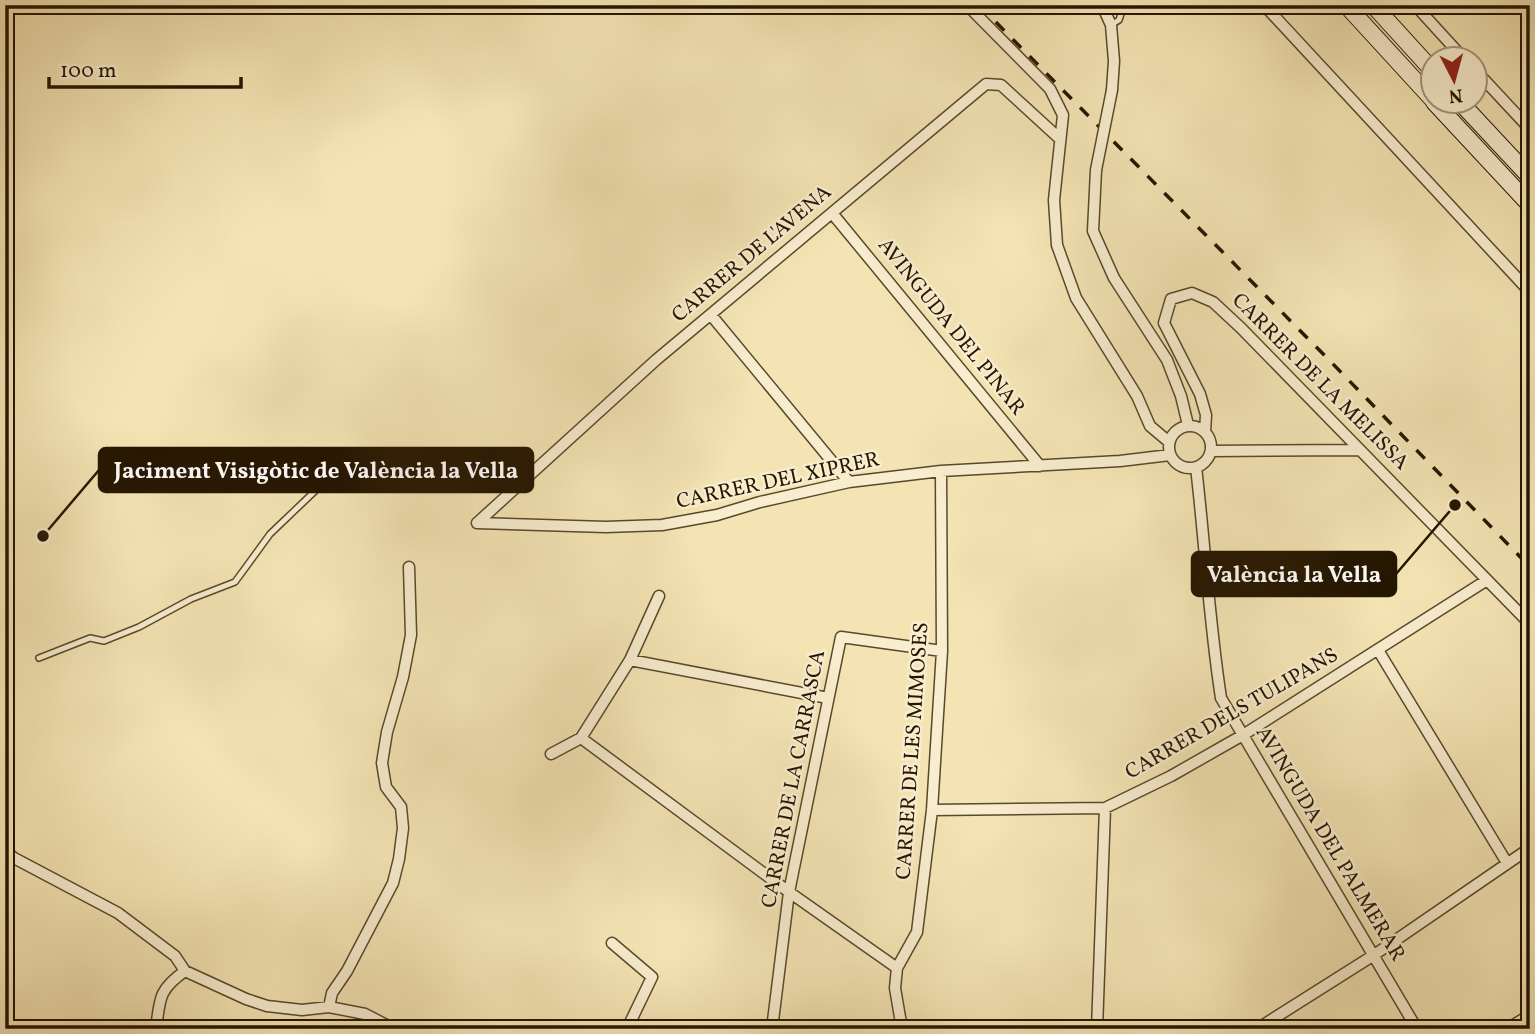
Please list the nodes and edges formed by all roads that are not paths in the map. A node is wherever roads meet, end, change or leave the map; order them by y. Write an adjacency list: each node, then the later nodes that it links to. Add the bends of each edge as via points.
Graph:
1 (967, 5): 16 (street, via 1050,89 1063,115)
2 (1102, 5): 8 (street)
3 (1124, 5): 8 (lane, via 1119,20)
4 (1264, 5): 20 (street)
5 (1346, 5): 11 (main road)
6 (1373, 5): 10 (main road)
7 (1415, 5): 9 (street)
8 (1111, 25): 22 (street, bridge, via 1112,90 1096,170 1093,230 1114,278 1167,360)
9 (1452, 46)
10 (1420, 57)
11 (1420, 86)
12 (1490, 87): 15 (street)
13 (1448, 116): 18 (main road)
14 (1473, 116): 17 (main road)
15 (1530, 129)
16 (1060, 139): 19 (street, CARRER DE L'AVENA, via 1001,85 986,84); 24 (street, via 1054,200 1057,245 1076,298 1137,396 1150,426)
17 (1530, 177)
18 (1530, 205)
19 (832, 213): 21 (street, CARRER DE L'AVENA); 28 (street, AVINGUDA DEL PINAR)
20 (1530, 292)
21 (711, 315): 31 (street); 33 (street, CARRER DE L'AVENA)
22 (1188, 425): 23 (street); 24 (street, via 1176,430)
23 (1205, 432): 25 (street, CARRER DE LA MELISSA, via 1200,394 1164,323 1171,299 1192,293 1213,302); 26 (street)
24 (1169, 442): 27 (street)
25 (1359, 450): 26 (street); 35 (street, CARRER DE LA MELISSA)
26 (1211, 451): 29 (street)
27 (1170, 455): 28 (street, CARRER DEL XIPRER); 29 (street, via 1184,467)
28 (1040, 466): 30 (street, CARRER DEL XIPRER)
29 (1196, 467): 43 (street, AVINGUDA DEL PALMERAR, via 1221,698)
30 (941, 471): 31 (street, CARRER DEL XIPRER); 39 (street, CARRER DE LES MIMOSES)
31 (849, 482): 33 (street, CARRER DEL XIPRER, via 662,525)
32 (315, 491): 40 (lane, via 270,534 235,582 104,641 90,638)
33 (477, 523)
34 (409, 567): 56 (street, via 411,635 382,763 386,787 401,807 399,859 393,883 332,993)
35 (1487, 580): 37 (street, CARRER DE LA MELISSA); 38 (street, CARRER DELS TULIPANS)
36 (659, 596): 41 (street)
37 (1530, 624)
38 (1378, 650): 43 (street, CARRER DELS TULIPANS); 50 (street)
39 (942, 651): 42 (street, CARRER DE LA CARRASCA, via 841,637); 47 (street, CARRER DE LES MIMOSES)
40 (39, 658)
41 (630, 660): 42 (street); 44 (street)
42 (828, 698): 51 (street, CARRER DE LA CARRASCA)
43 (1243, 734): 46 (street, CARRER DELS TULIPANS); 53 (street, AVINGUDA DEL PALMERAR)
44 (581, 738): 45 (street); 51 (street)
45 (551, 754)
46 (1105, 808): 47 (street, CARRER DELS TULIPANS); 63 (street)
47 (932, 810): 54 (street, CARRER DE LES MIMOSES, via 917,932)
48 (1530, 848): 50 (street)
49 (5, 850): 55 (street, via 118,913 175,956)
50 (1507, 863): 53 (street)
51 (789, 892): 54 (street); 61 (street, CARRER DE LA CARRASCA)
52 (612, 943): 60 (street, via 652,977)
53 (1374, 955): 64 (street); 65 (street, AVINGUDA DEL PALMERAR)
54 (897, 968): 62 (street, CARRER DE LES MIMOSES, via 895,988)
55 (185, 971): 56 (street, via 267,1006); 58 (street, via 160,996)
56 (329, 1007): 59 (street, via 365,1014)
57 (1530, 1015): 66 (street)
58 (156, 1029)
59 (394, 1029)
60 (627, 1029)
61 (772, 1029)
62 (902, 1029)
63 (1097, 1029)
64 (1257, 1029)
65 (1416, 1029)
66 (1507, 1029)

